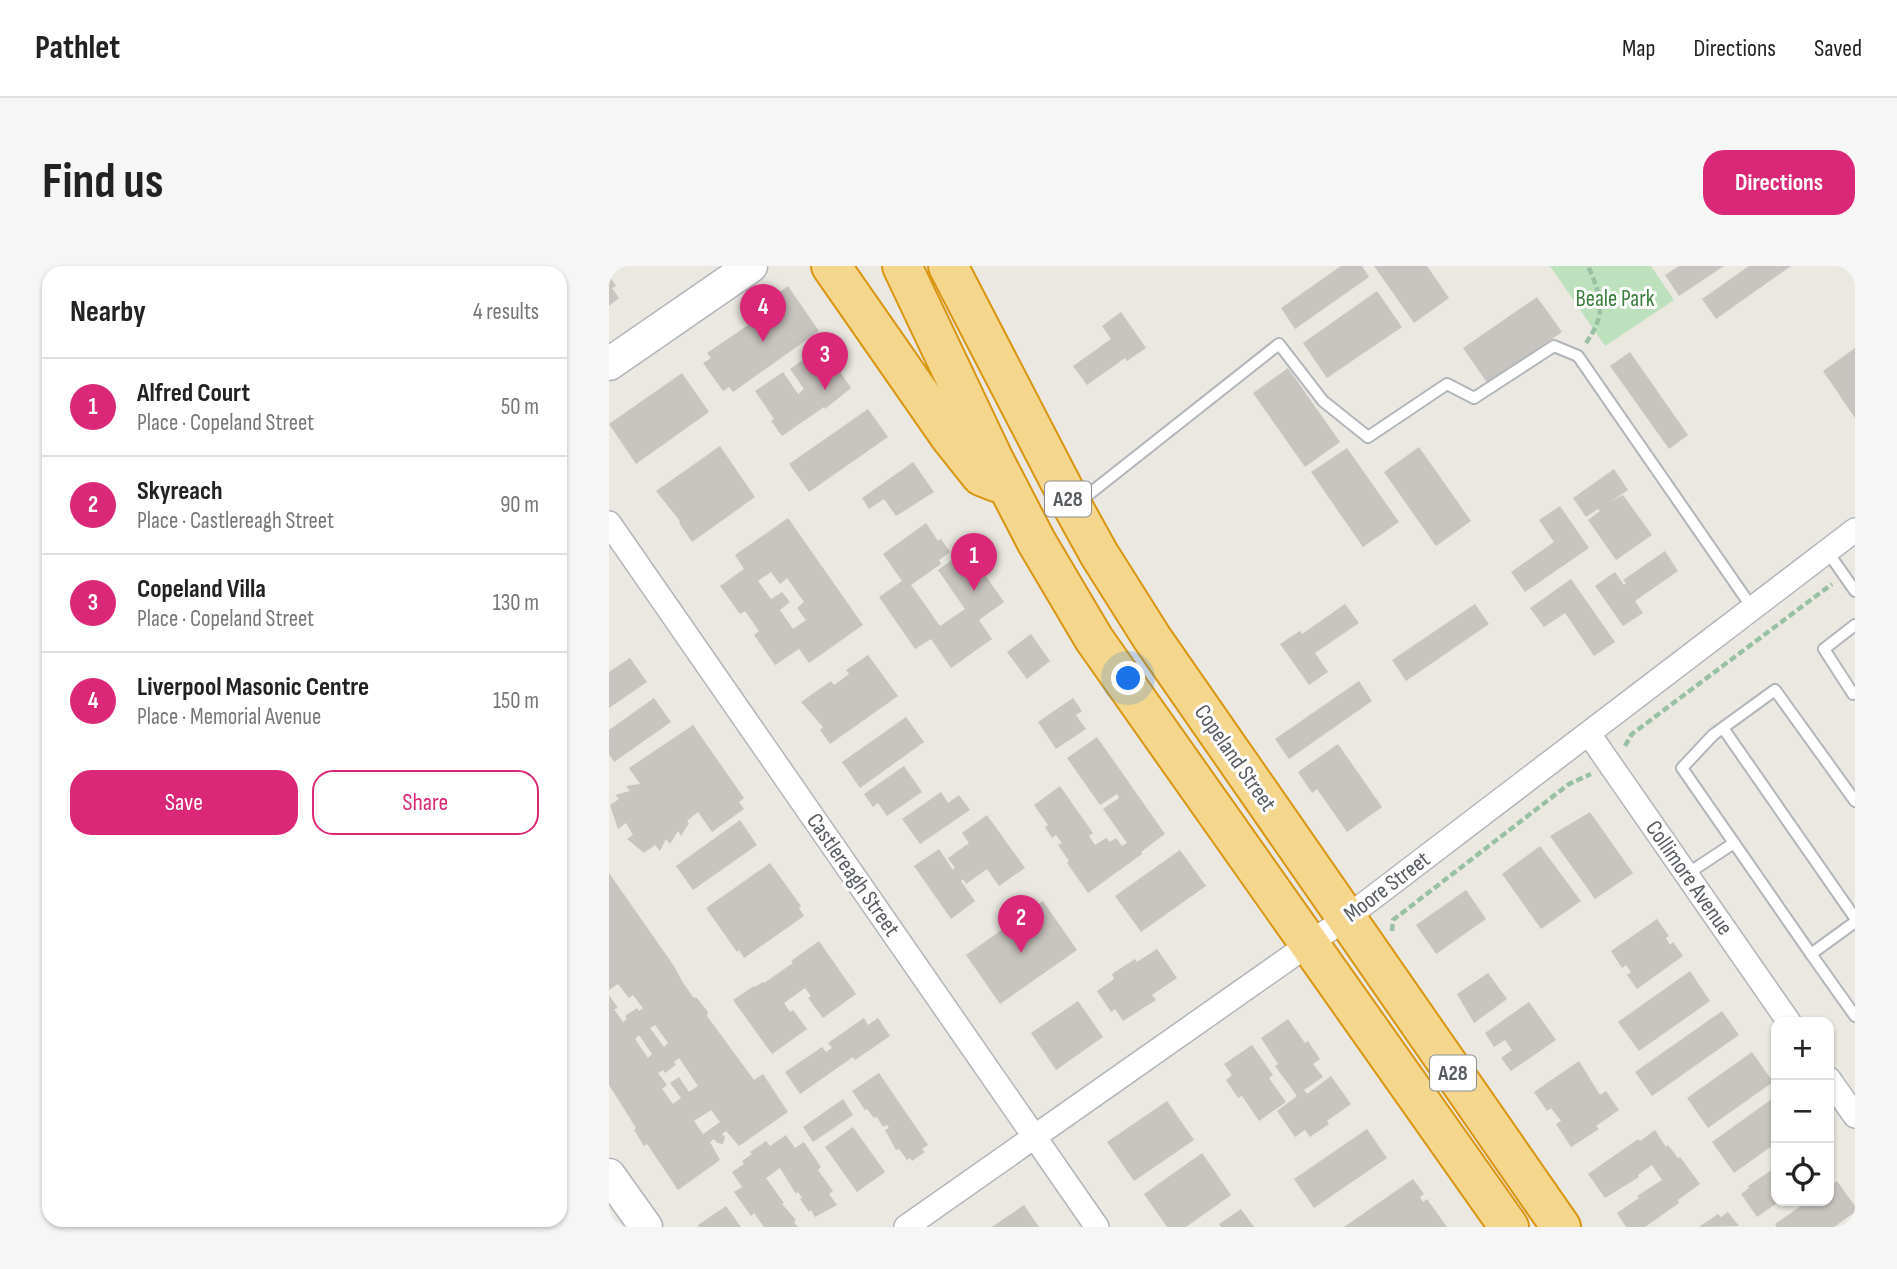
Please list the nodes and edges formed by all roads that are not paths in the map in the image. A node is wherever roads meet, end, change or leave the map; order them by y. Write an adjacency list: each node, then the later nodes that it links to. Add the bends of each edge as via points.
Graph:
1 (751, 266): 5 (street)
2 (831, 266): 6 (highway, via 950,438 981,476)
3 (902, 266): 6 (highway, Copeland Street / A28)
4 (948, 266): 7 (highway, Copeland Street / A28)
5 (609, 364)
6 (1005, 481): 22 (highway, Copeland Street / A28, via 1094,639)
7 (1073, 507): 12 (lane, via 1279,344 1324,401 1368,437 1447,384 1474,398 1554,346 1578,356); 20 (highway, Copeland Street / A28, via 1152,638)
8 (609, 523): 28 (street, Castlereagh Street)
9 (1855, 530): 10 (street, Moore Street)
10 (1827, 551): 11 (lane); 12 (street, Moore Street)
11 (1855, 591)
12 (1752, 609): 16 (street, Moore Street)
13 (1855, 625): 14 (lane, via 1824,649)
14 (1855, 692)
15 (1723, 728): 17 (lane, via 1776,690); 18 (lane, via 1682,768); 21 (lane)
16 (1589, 734): 19 (street, Collimore Avenue); 20 (street, Moore Street)
17 (1855, 801)
18 (1734, 843): 19 (lane); 23 (lane)
19 (1686, 874): 25 (street, Collimore Avenue)
20 (1346, 918): 22 (street, Moore Street); 34 (highway, Copeland Street / A28)
21 (1855, 920): 23 (lane)
22 (1310, 943): 28 (street, Moore Street); 33 (highway, Copeland Street / A28)
23 (1811, 954): 24 (lane)
24 (1855, 1016)
25 (1786, 1017)
26 (1830, 1080): 27 (street)
27 (1855, 1116)
28 (1034, 1137): 31 (street, Moore Street); 32 (street, Castlereagh Street)
29 (609, 1175): 30 (street)
30 (646, 1227)
31 (906, 1227)
32 (1097, 1227)
33 (1509, 1227)
34 (1560, 1227)

